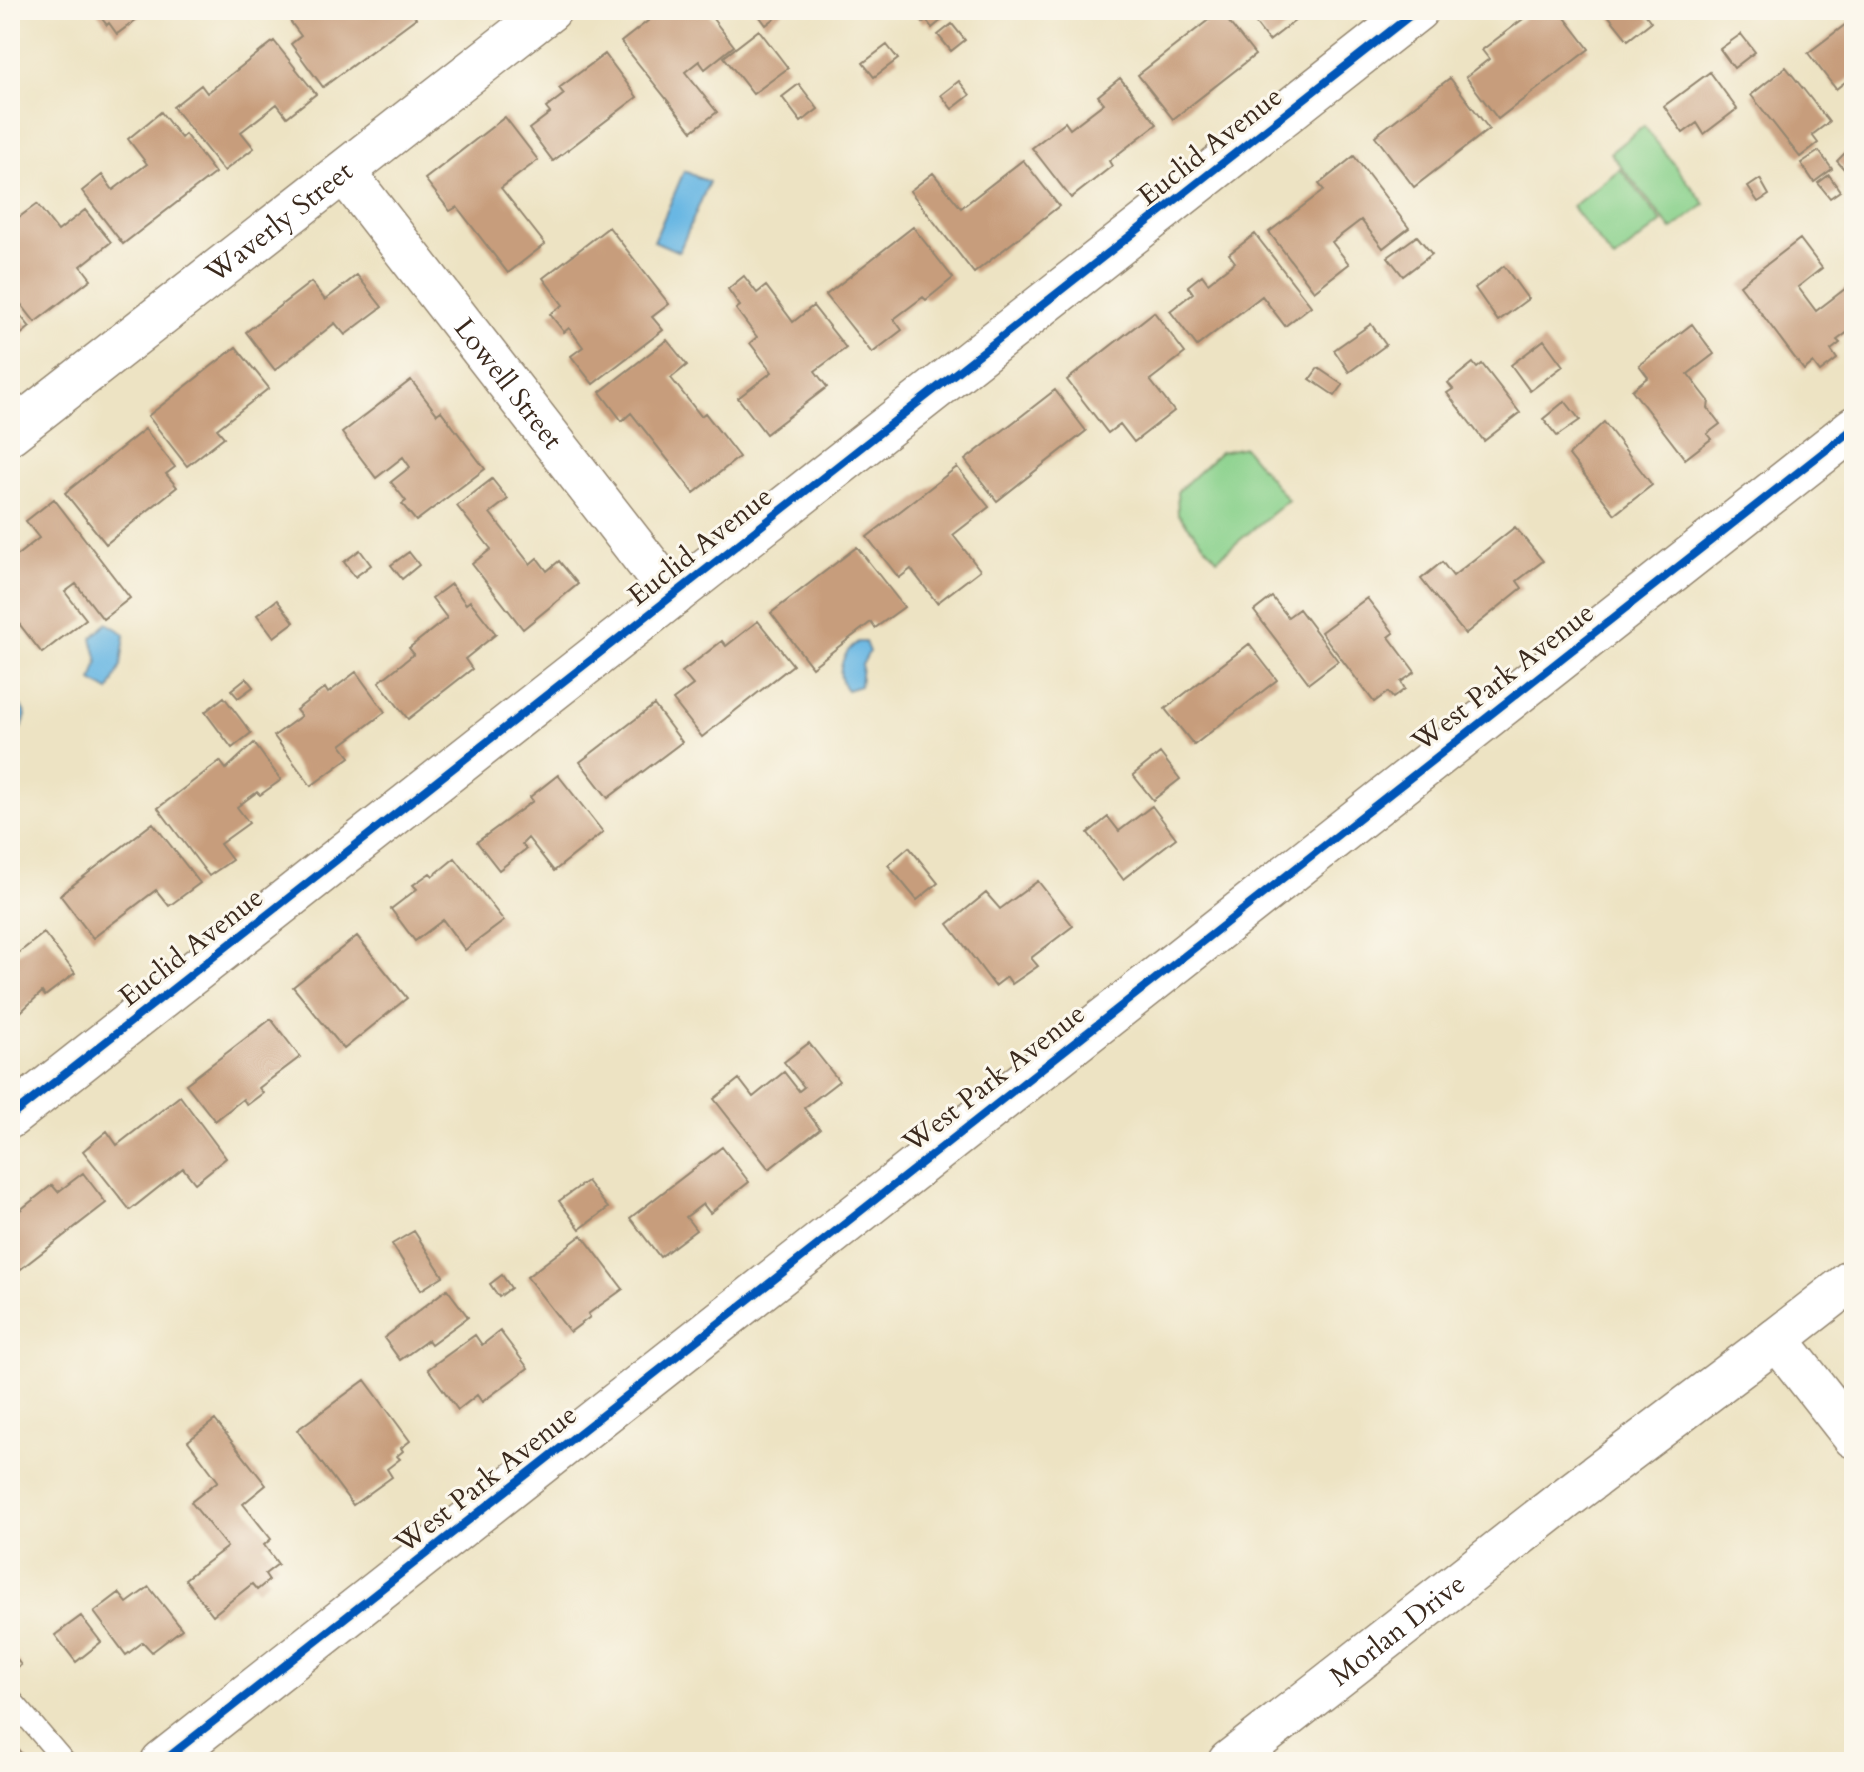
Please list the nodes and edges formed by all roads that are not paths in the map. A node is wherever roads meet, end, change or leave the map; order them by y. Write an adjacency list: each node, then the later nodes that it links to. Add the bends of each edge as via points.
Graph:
1 (550, 10): 3 (street, Waverly Street)
2 (1417, 10): 6 (street, Euclid Avenue)
3 (344, 172): 5 (street, Waverly Street); 6 (street, Lowell Street)
4 (1854, 428): 13 (street, West Park Avenue)
5 (10, 433)
6 (673, 596): 7 (street, Euclid Avenue)
7 (10, 1117)
8 (1854, 1279): 9 (street, Morlan Drive)
9 (1777, 1339): 10 (street); 14 (street, Morlan Drive)
10 (1854, 1437)
11 (11, 1699): 12 (lane)
12 (65, 1762)
13 (162, 1762)
14 (1229, 1762)

